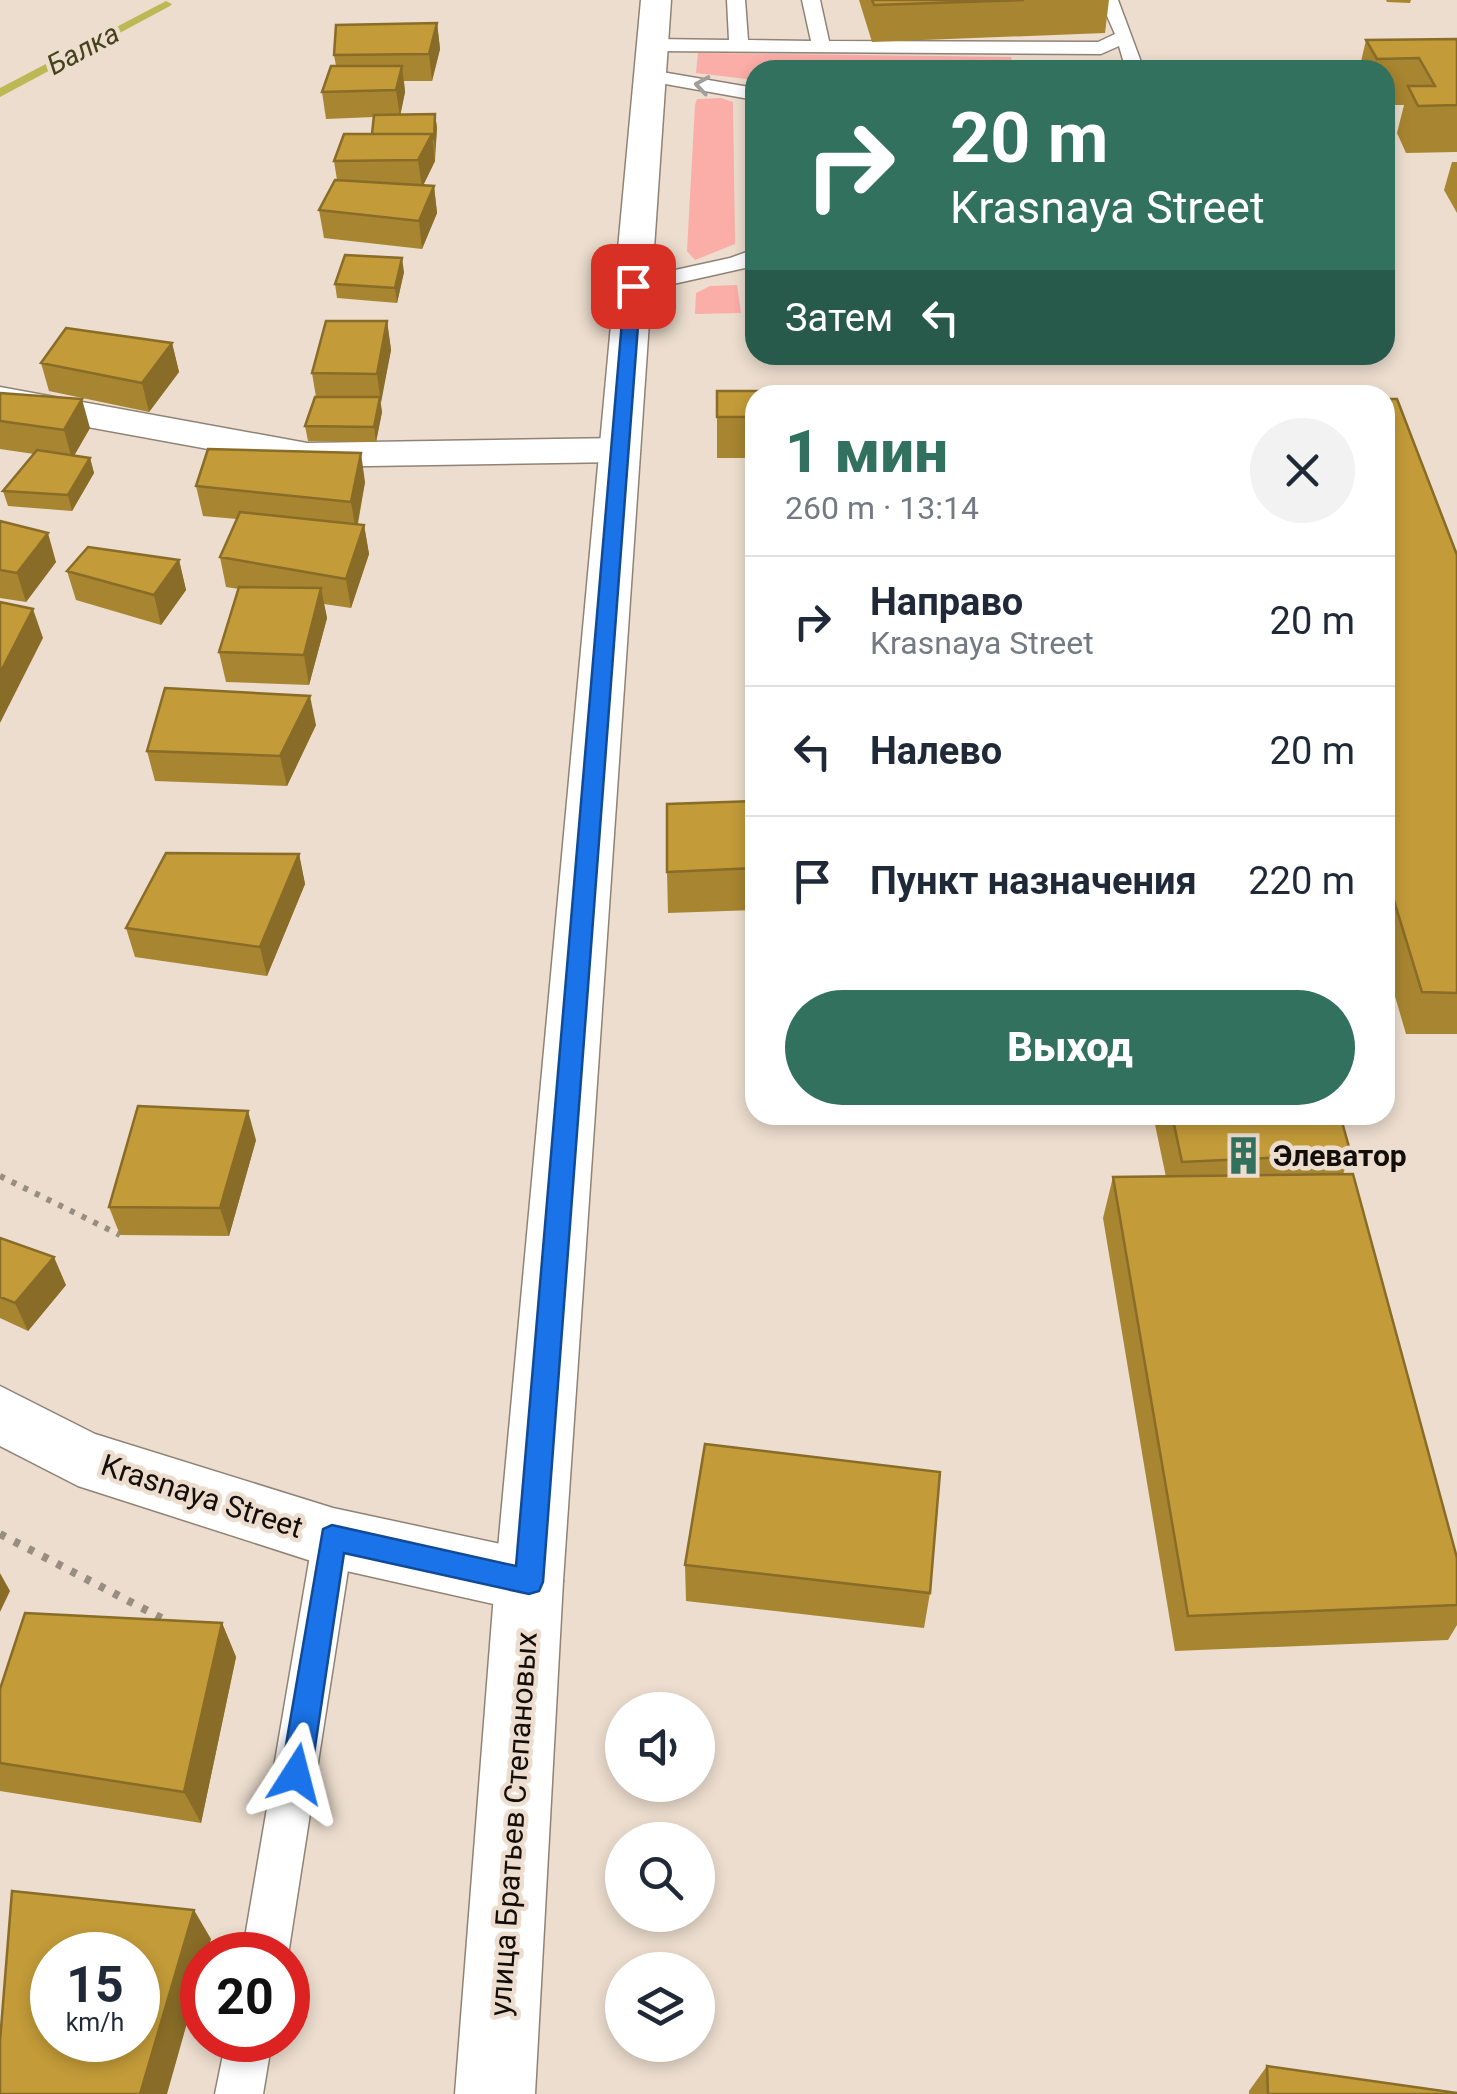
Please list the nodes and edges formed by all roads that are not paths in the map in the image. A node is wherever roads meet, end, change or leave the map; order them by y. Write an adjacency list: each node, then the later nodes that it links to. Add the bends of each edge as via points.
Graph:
1 (736, 0): 6 (lane)
2 (811, 0): 7 (lane)
3 (1108, 0): 4 (lane)
4 (1125, 36): 8 (lane, via 1101,48); 10 (lane)
5 (653, 40): 6 (lane); 11 (lane, one-way to 5); 13 (main road, улица Братьев Степановых)
6 (739, 45): 7 (lane)
7 (821, 46): 8 (lane)
8 (1062, 48): 9 (lane)
9 (1066, 60)
10 (1133, 60)
11 (745, 89)
12 (745, 259): 13 (lane)
13 (633, 286): 15 (main road, улица Братьев Степановых)
14 (0, 398): 15 (main road, via 308,455)
15 (620, 450): 18 (main road, улица Братьев Степановых)
16 (0, 1414): 17 (main road, Krasnaya Street, via 78,1457)
17 (332, 1538): 18 (main road, Krasnaya Street); 19 (lane)
18 (529, 1582): 22 (main road, улица Братьев Степановых)
19 (269, 1932)
20 (245, 2062): 21 (lane)
21 (239, 2094)
22 (495, 2094)

